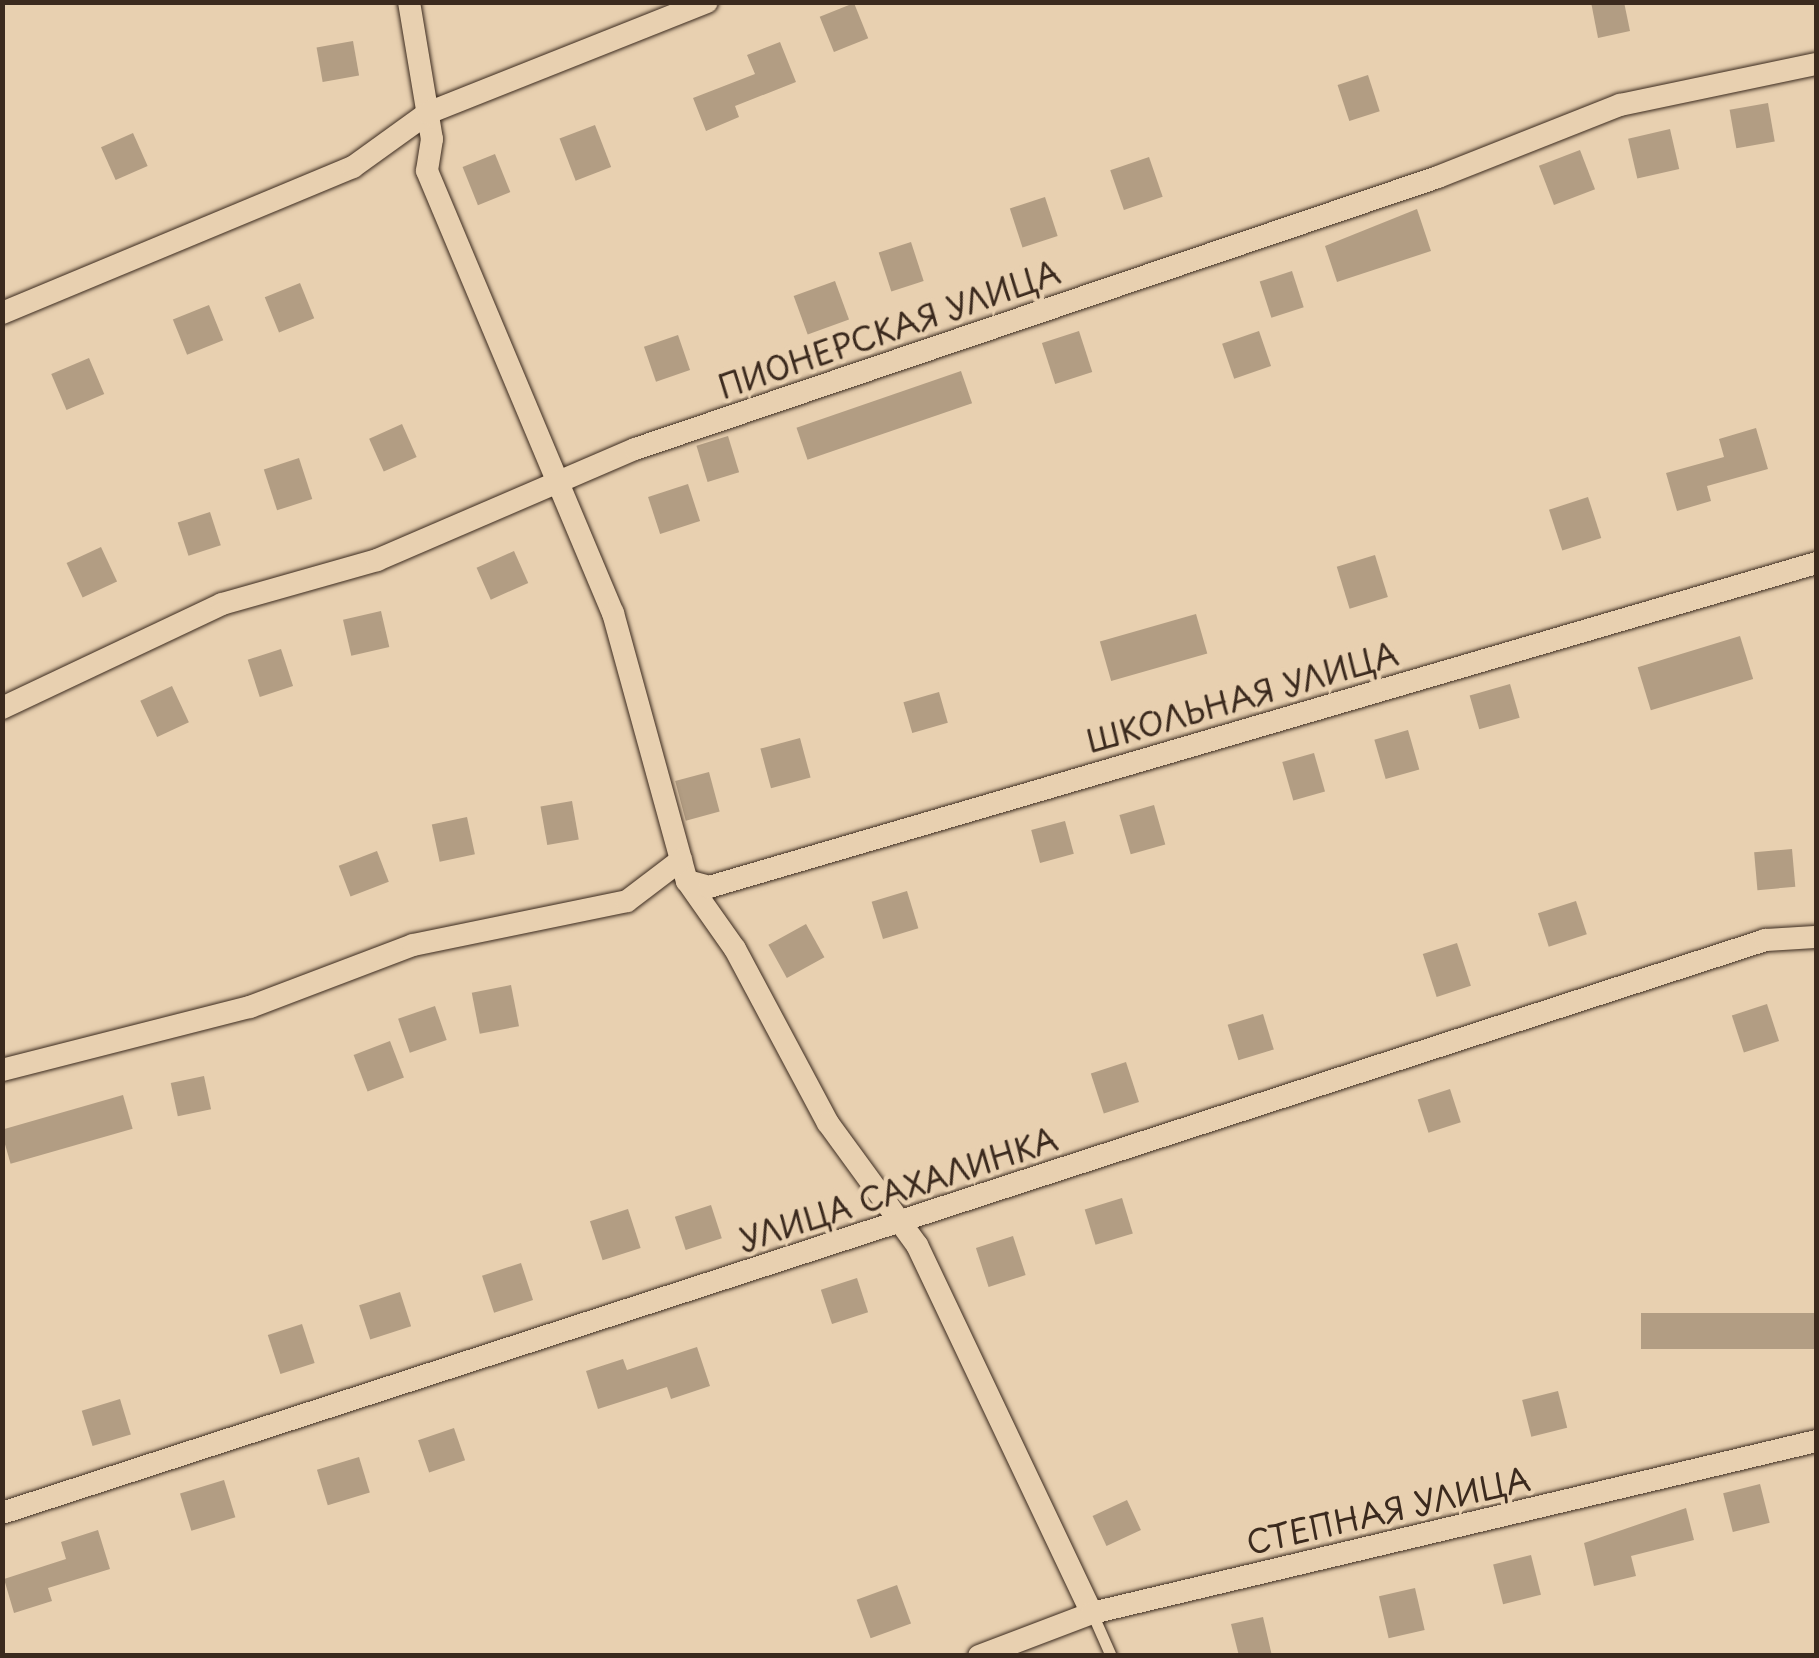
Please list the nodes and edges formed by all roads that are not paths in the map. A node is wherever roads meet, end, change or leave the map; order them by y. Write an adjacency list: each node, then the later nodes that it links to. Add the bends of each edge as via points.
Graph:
1 (409, 2): 4 (street)
2 (706, 2): 4 (street)
3 (1816, 64): 6 (street, ПИОНЕРСКАЯ УЛИЦА, via 1620,105 1438,177 635,449)
4 (428, 113): 5 (street, via 353,167); 6 (street, via 427,172)
5 (2, 313)
6 (554, 486): 8 (street, ПИОНЕРСКАЯ УЛИЦА, via 377,560 222,604); 9 (street, via 613,613)
7 (1816, 563): 9 (street, ШКОЛЬНАЯ УЛИЦА, via 709,888)
8 (2, 708)
9 (684, 871): 11 (street, via 627,901 413,945 250,1008); 12 (street)
10 (1816, 938): 12 (street, УЛИЦА САХАЛИНКА, via 1765,940)
11 (2, 1070)
12 (894, 1223): 14 (street, УЛИЦА САХАЛИНКА); 15 (street, via 917,1244)
13 (1816, 1441): 15 (street, СТЕПНАЯ УЛИЦА)
14 (2, 1513)
15 (1092, 1612): 16 (street, СТЕПНАЯ УЛИЦА); 17 (lane)
16 (979, 1656)
17 (1111, 1656)

